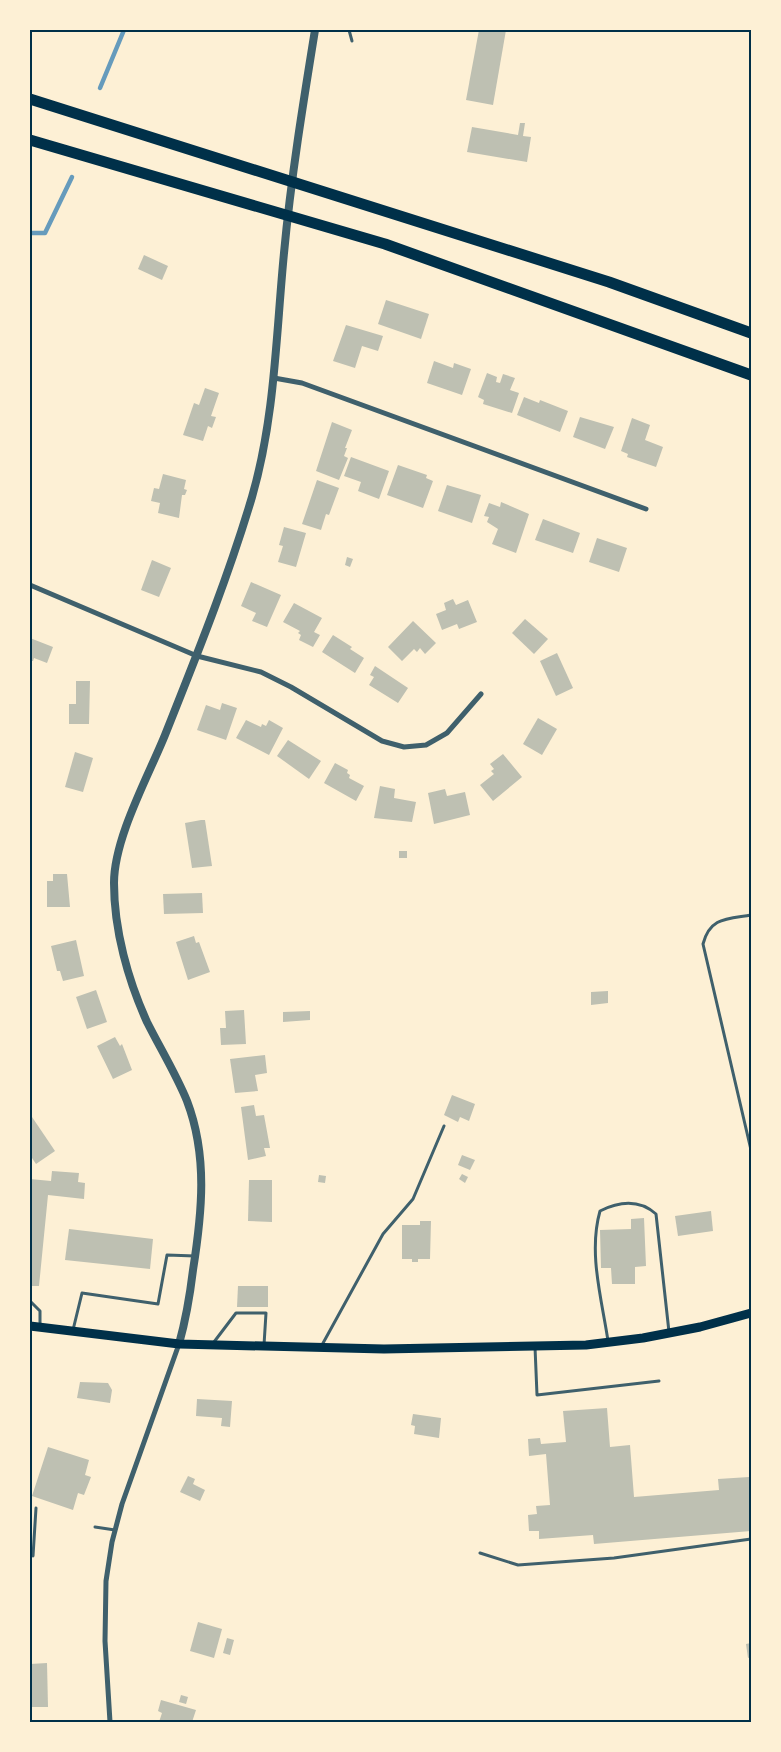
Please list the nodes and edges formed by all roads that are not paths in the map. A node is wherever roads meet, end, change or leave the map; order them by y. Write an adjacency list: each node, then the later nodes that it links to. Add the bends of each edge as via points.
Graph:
1 (315, 30): 8 (street, via 294,159)
2 (349, 30): 3 (lane)
3 (352, 40)
4 (30, 99): 6 (highway, via 599,279)
5 (30, 140): 7 (highway, via 385,244)
6 (751, 333)
7 (751, 375)
8 (274, 378): 9 (street, via 302,383); 11 (street, via 266,438 252,497)
9 (646, 509)
10 (30, 585): 11 (street)
11 (196, 656): 12 (street, via 261,672 382,741 404,747 426,744 447,733); 17 (street, via 123,838 114,883 119,932 130,980 187,1102 201,1156 202,1211)
12 (481, 694)
13 (751, 915): 15 (lane, via 719,920 707,930 703,944)
14 (444, 1126): 28 (lane, via 413,1199 383,1234)
15 (750, 1138): 16 (lane)
16 (751, 1150)
17 (195, 1256): 21 (lane, via 167,1255 158,1304 82,1293); 24 (street, via 186,1321)
18 (30, 1301): 20 (lane, via 40,1311)
19 (751, 1312): 22 (main road)
20 (35, 1327): 21 (main road)
21 (73, 1331): 24 (main road)
22 (670, 1333): 23 (main road); 23 (lane, via 656,1214 627,1202 611,1205 600,1212 596,1224 600,1292)
23 (608, 1342): 27 (main road)
24 (179, 1344): 25 (main road); 32 (street, via 122,1504)
25 (213, 1345): 26 (main road); 26 (lane, via 236,1312 266,1313)
26 (264, 1346): 28 (main road)
27 (535, 1346): 28 (main road, via 384,1350); 29 (lane, via 537,1395)
28 (320, 1348)
29 (659, 1380)
30 (36, 1508): 35 (lane)
31 (96, 1527): 32 (lane)
32 (116, 1530): 36 (street, via 106,1581 105,1640)
33 (751, 1539): 34 (lane, via 614,1558 518,1565)
34 (480, 1553)
35 (32, 1556)
36 (110, 1722)

